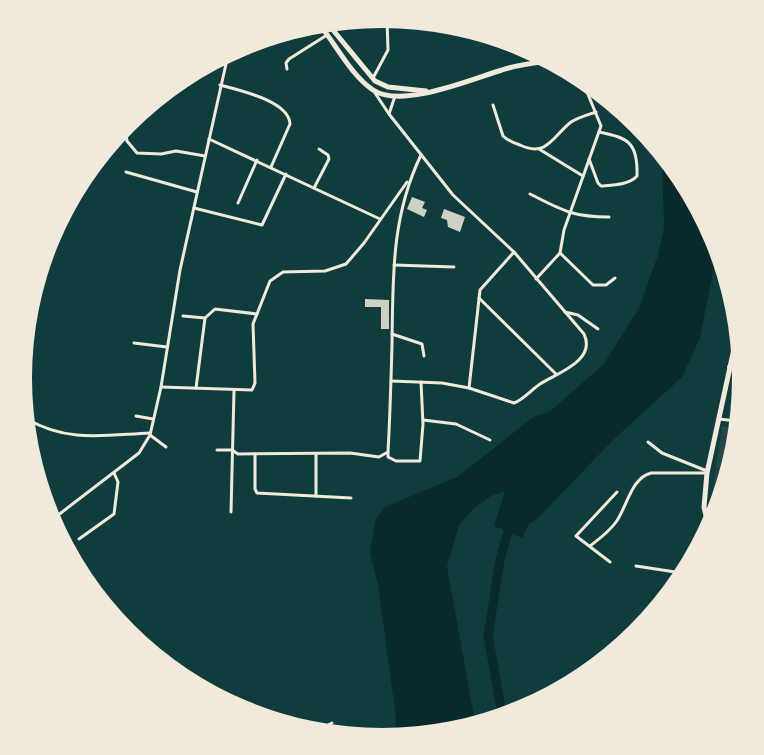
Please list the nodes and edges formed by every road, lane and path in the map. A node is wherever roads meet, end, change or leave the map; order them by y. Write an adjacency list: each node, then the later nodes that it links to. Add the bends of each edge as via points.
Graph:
1 (387, 28): 8 (street, via 388,50)
2 (333, 31): 8 (highway)
3 (326, 32): 4 (highway)
4 (328, 35): 7 (street, via 289,59); 10 (highway, via 359,77)
5 (535, 63): 11 (highway, via 503,69 460,85)
6 (225, 65): 9 (street)
7 (287, 69)
8 (372, 79): 11 (highway, via 388,86)
9 (220, 85): 19 (street); 26 (street, via 264,99 289,117 290,124)
10 (373, 90): 13 (highway); 16 (street)
11 (426, 91): 13 (highway)
12 (586, 94): 15 (street)
13 (396, 96): 16 (street)
14 (493, 105): 21 (street, via 505,138 528,149)
15 (596, 112): 17 (street); 21 (street, via 574,120 550,144)
16 (389, 114): 22 (street)
17 (599, 132): 24 (street); 24 (street, via 619,136 631,144 637,176 633,180 602,186)
18 (127, 139): 23 (street, via 137,153 176,151)
19 (209, 139): 23 (street); 25 (street)
20 (319, 149): 31 (street, via 328,155 329,160)
21 (539, 149): 29 (street)
22 (421, 154): 30 (street); 39 (street, via 453,194)
23 (205, 156): 32 (street)
24 (589, 159): 29 (street)
25 (257, 160): 26 (street); 34 (street)
26 (271, 167): 28 (street)
27 (126, 172): 32 (street)
28 (286, 174): 31 (street); 35 (street, via 262,225)
29 (583, 176): 36 (street)
30 (409, 180): 38 (street); 41 (street, via 398,220)
31 (314, 188): 38 (street)
32 (197, 192): 35 (street)
33 (530, 194): 36 (street)
34 (238, 203)
35 (194, 208): 53 (street)
36 (569, 214): 37 (street); 40 (street)
37 (609, 217)
38 (380, 219): 47 (street, via 346,264 325,271 276,275 266,288)
39 (514, 252): 44 (street); 45 (street, via 481,288)
40 (560, 254): 43 (street, via 593,285 603,286); 44 (street)
41 (394, 265): 42 (street); 51 (street)
42 (454, 267)
43 (615, 278)
44 (536, 279): 46 (street)
45 (479, 298): 57 (street); 62 (street)
46 (565, 312): 50 (street, via 578,315); 57 (street, via 584,334 586,343 575,364)
47 (257, 314): 49 (street, via 215,309); 63 (street, via 253,324 254,388)
48 (183, 316): 49 (street)
49 (205, 318): 61 (street)
50 (598, 329)
51 (392, 334): 54 (street, via 422,344); 58 (street)
52 (134, 343): 53 (street)
53 (167, 347): 60 (street)
54 (424, 356)
55 (731, 358): 56 (highway)
56 (729, 367): 66 (highway)
57 (556, 374): 62 (street, via 514,403)
58 (391, 381): 59 (street); 76 (street)
59 (421, 382): 62 (street); 67 (street)
60 (161, 387): 61 (street); 65 (street)
61 (196, 388): 63 (street)
62 (469, 388)
63 (234, 391): 75 (street)
64 (136, 416): 65 (street)
65 (153, 419): 70 (street)
66 (718, 419): 68 (street); 79 (highway)
67 (423, 420): 71 (street, via 456,424); 76 (street, via 419,462 392,461)
68 (729, 421)
69 (35, 423): 70 (street, via 58,434 78,436)
70 (150, 434): 73 (street); 80 (street, via 139,453)
71 (490, 440)
72 (648, 442): 79 (street, via 662,453)
73 (166, 447)
74 (217, 450): 75 (street)
75 (232, 450): 77 (street, via 238,454); 85 (street)
76 (388, 452): 78 (street, via 379,457 350,453)
77 (255, 454): 78 (street); 82 (street, via 257,493)
78 (316, 454): 82 (street)
79 (708, 472): 84 (highway); 88 (street, via 650,473 638,478 627,506 616,522)
80 (114, 473): 86 (street); 87 (street, via 118,484 114,514)
81 (617, 492): 88 (street, via 576,536)
82 (316, 496): 83 (street)
83 (351, 498)
84 (705, 511)
85 (231, 512)
86 (60, 514)
87 (79, 539)
88 (590, 546): 89 (street)
89 (610, 562)
90 (636, 566): 91 (street)
91 (673, 572)

